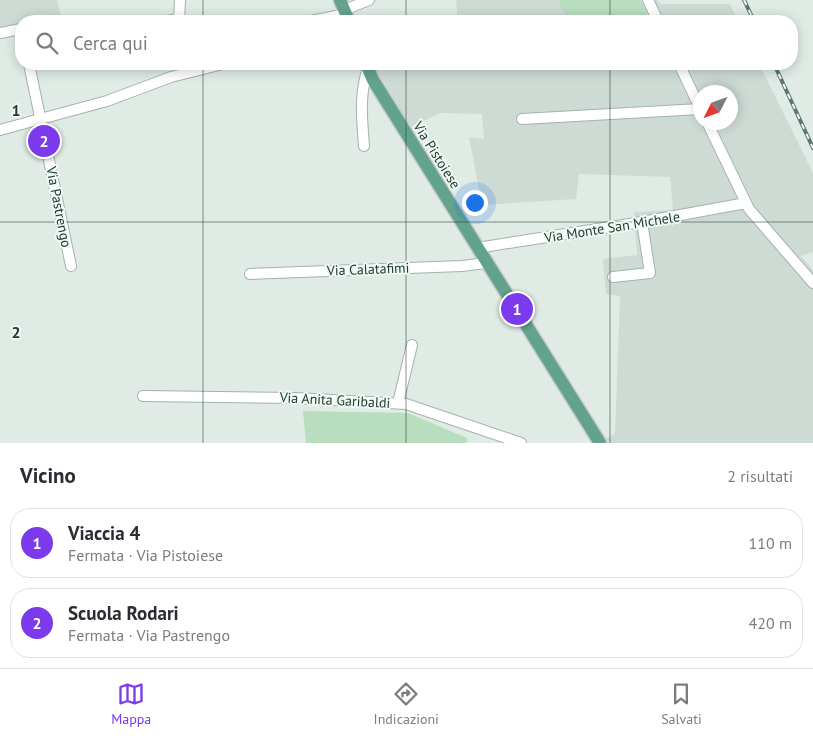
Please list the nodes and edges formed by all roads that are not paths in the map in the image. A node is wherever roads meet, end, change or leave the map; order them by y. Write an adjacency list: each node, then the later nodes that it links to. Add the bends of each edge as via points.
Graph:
1 (180, 0): 5 (street)
2 (370, 0): 4 (street)
3 (648, 0): 7 (street)
4 (345, 11): 6 (street)
5 (179, 15)
6 (331, 15)
7 (655, 15)
8 (15, 30): 9 (street)
9 (0, 32)
10 (30, 70): 17 (street, Via Pastrengo)
11 (184, 70): 17 (street, via 123,96)
12 (366, 70): 21 (street, via 361,103)
13 (369, 70): 24 (main road, Via Pistoiese)
14 (682, 70): 15 (street)
15 (693, 94)
16 (693, 109): 18 (street)
17 (41, 119): 19 (street); 26 (street, Via Pastrengo)
18 (522, 119)
19 (0, 130)
20 (711, 130): 22 (street)
21 (364, 146)
22 (746, 203): 23 (street, Via Monte San Michele); 29 (street)
23 (642, 222): 24 (street, Via Monte San Michele); 28 (street, via 650,273)
24 (477, 248): 25 (main road, Via Pistoiese)
25 (486, 263): 27 (street, Via Calatafimi); 33 (main road, Via Pistoiese)
26 (71, 266)
27 (250, 274)
28 (613, 277)
29 (813, 283)
30 (412, 345): 32 (street)
31 (143, 396): 32 (street, Via Anita Garibaldi)
32 (398, 403): 34 (street, Via Anita Garibaldi, via 414,405)
33 (598, 441)
34 (521, 443)

